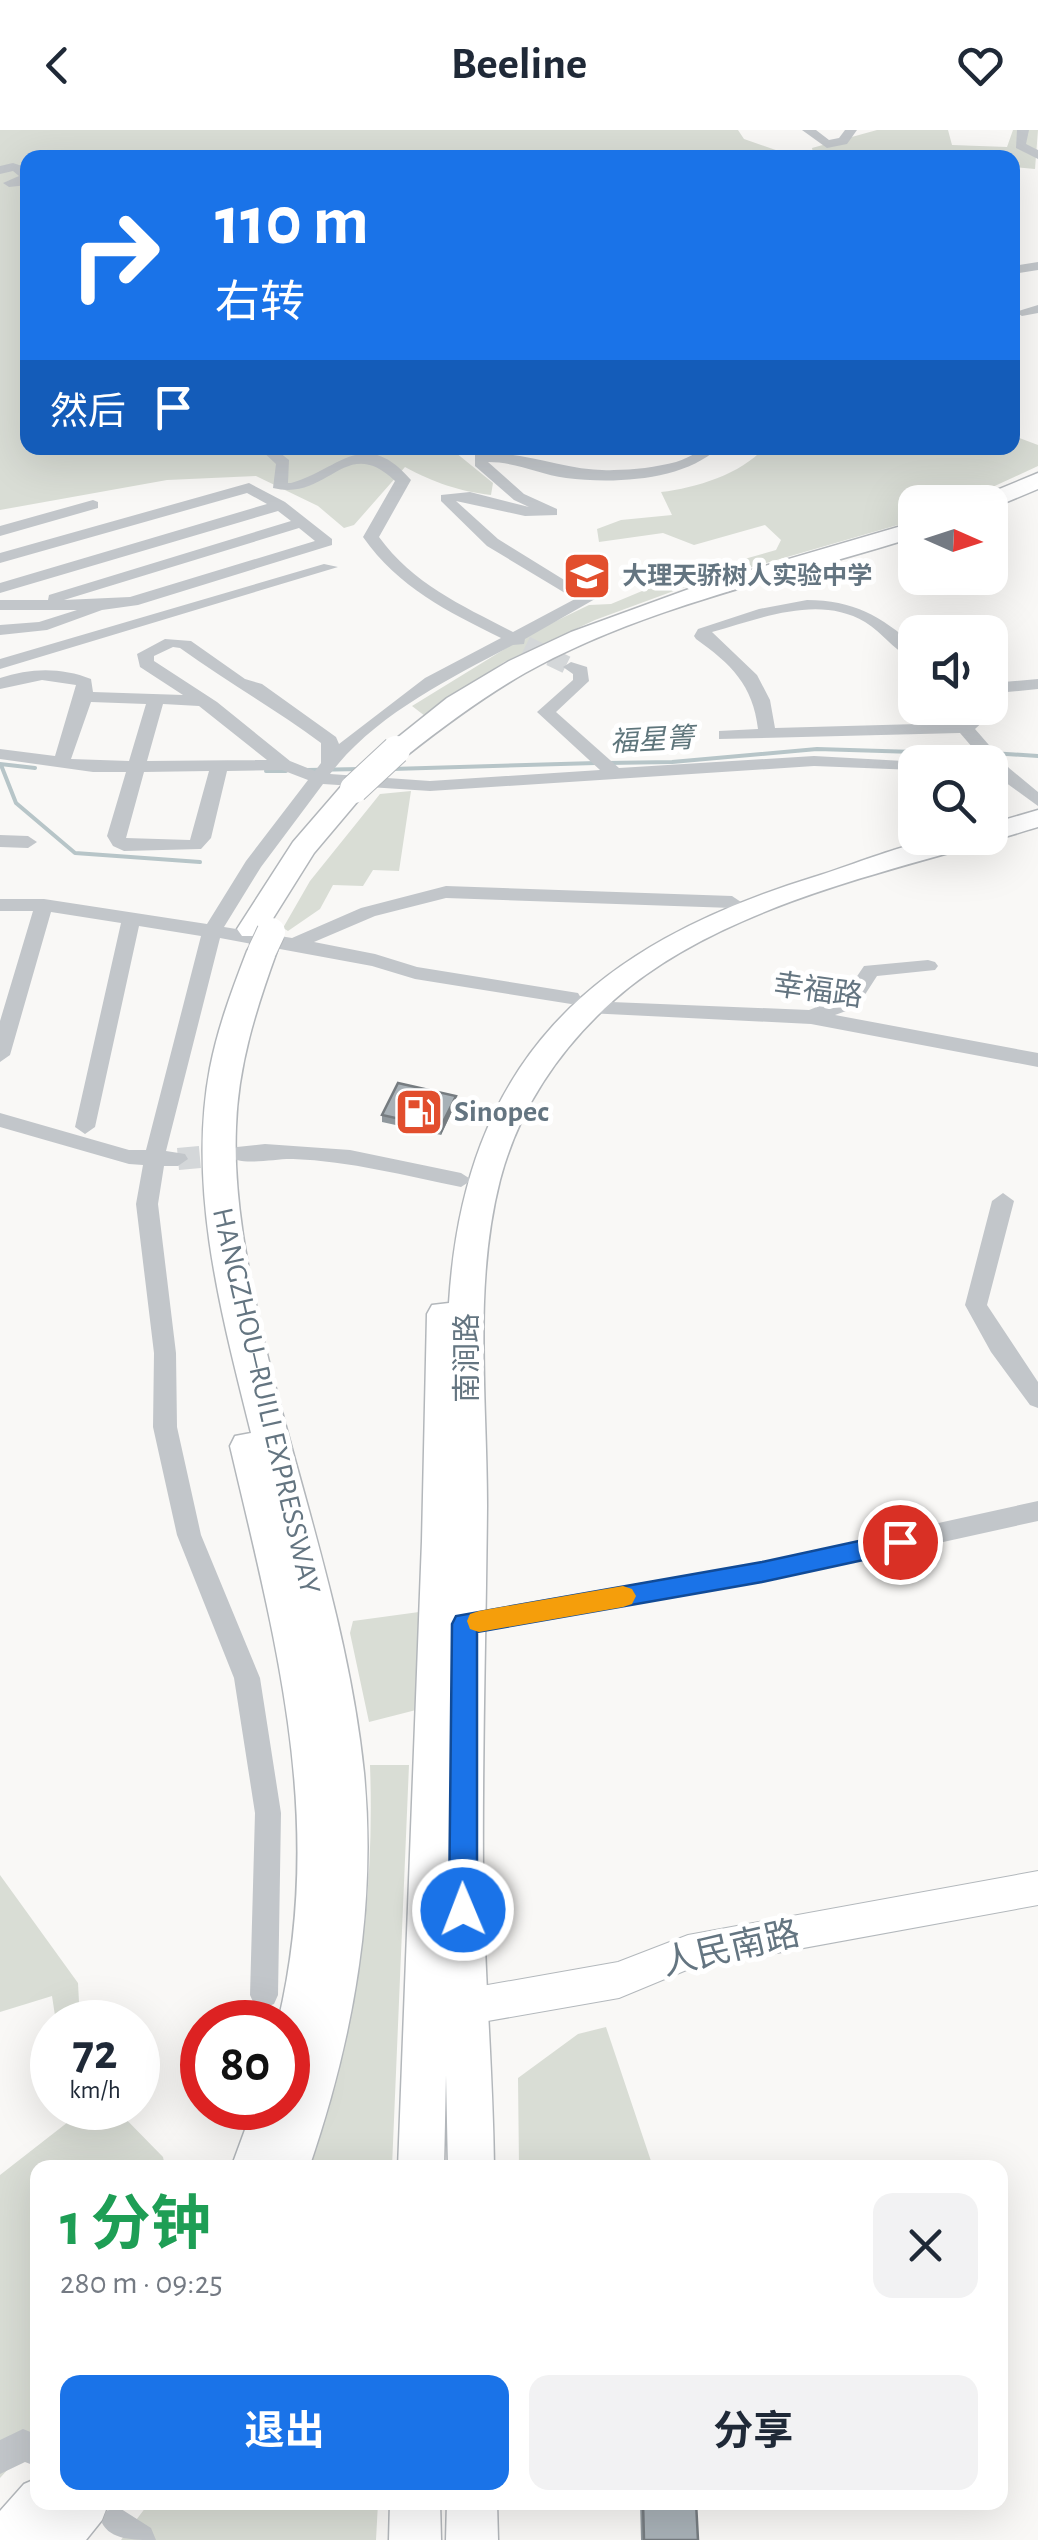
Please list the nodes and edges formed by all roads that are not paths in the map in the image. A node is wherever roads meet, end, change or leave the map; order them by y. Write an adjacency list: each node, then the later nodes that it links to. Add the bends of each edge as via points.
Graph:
1 (808, 130): 2 (street, via 827,144 843,141)
2 (851, 130)
3 (1024, 130): 4 (street, via 1020,145)
4 (1038, 154)
5 (274, 455): 24 (street, via 284,463 278,485 284,489 298,490 340,462 390,464 403,480 371,537 384,557 467,618)
6 (699, 455): 24 (street, via 683,465 614,475 480,458 519,497 552,512 464,496 446,498 450,504 472,528 586,599)
7 (1038, 480): 9 (highway)
8 (1038, 492): 12 (highway)
9 (1008, 493)
10 (93, 504): 14 (street)
11 (280, 505): 13 (street); 17 (street, via 250,488); 19 (street)
12 (1008, 505)
13 (304, 522): 20 (street); 22 (street, via 326,542)
14 (0, 532)
15 (898, 534): 40 (highway, HANGZHOU–RUILI EXPRESSWAY, via 680,597 592,630 486,686)
16 (898, 545): 40 (highway, HANGZHOU–RUILI EXPRESSWAY, via 620,630 499,692)
17 (0, 558)
18 (330, 566): 26 (street)
19 (0, 588)
20 (37, 604): 21 (street); 22 (street)
21 (0, 605)
22 (108, 606): 23 (street, via 41,627)
23 (0, 630)
24 (518, 641): 48 (street, via 431,682 356,736)
25 (898, 642): 37 (street, via 865,615 834,608 787,608 706,629 702,636 744,664 757,684)
26 (0, 660)
27 (571, 666): 45 (street, via 581,682 546,712)
28 (0, 684): 31 (street, via 18,677 73,678 86,685)
29 (1038, 684): 30 (street)
30 (1008, 687)
31 (84, 698): 32 (street); 42 (street)
32 (156, 700): 33 (street); 46 (street)
33 (198, 701): 44 (street); 48 (street, via 146,663 145,654 171,642 185,644 330,742)
34 (964, 725): 36 (street)
35 (969, 725): 36 (street)
36 (965, 728): 37 (street); 39 (street)
37 (767, 734): 38 (street)
38 (725, 735)
39 (978, 745)
40 (404, 752): 62 (highway, HANGZHOU–RUILI EXPRESSWAY, via 363,791)
41 (0, 754): 42 (street)
42 (61, 763): 46 (street)
43 (898, 764): 45 (street)
44 (284, 766): 47 (street); 48 (street)
45 (606, 766): 48 (street, via 430,786)
46 (136, 767): 47 (street); 47 (street, via 117,839 130,846 180,848 202,838)
47 (218, 767)
48 (324, 772): 62 (street, via 253,865)
49 (1008, 777): 50 (street)
50 (1038, 803): 51 (highway)
51 (1008, 813)
52 (1038, 818): 53 (highway)
53 (1008, 827)
54 (0, 841): 55 (street)
55 (28, 842)
56 (898, 848): 58 (highway, 南涧路)
57 (918, 855): 64 (highway, 南涧路, via 723,922)
58 (732, 902): 62 (street, via 446,892 408,898 320,930); 64 (highway, 南涧路, via 646,944)
59 (0, 905): 60 (street, 幸福路)
60 (44, 905): 61 (street, 幸福路); 66 (street)
61 (131, 920): 62 (street, 幸福路); 69 (street)
62 (256, 939): 64 (street, 幸福路); 71 (street); 79 (highway, HANGZHOU–RUILI EXPRESSWAY, via 222,1000 203,1075 197,1204 295,1643 318,1780 318,1920); 84 (highway, HANGZHOU–RUILI EXPRESSWAY, via 224,1076 220,1202 236,1299 320,1638 348,1810 348,1882 330,2026)
63 (928, 966): 65 (street, via 871,970 850,1002)
64 (579, 1003): 65 (street, 幸福路); 72 (highway, 南涧路, via 532,1039 503,1082); 76 (highway, 南涧路, via 496,1143 476,1213 468,1288)
65 (811, 1017): 67 (street, 幸福路)
66 (0, 1054)
67 (1038, 1060)
68 (0, 1120): 71 (street, via 112,1153)
69 (85, 1127)
70 (237, 1154): 72 (street, via 302,1152)
71 (166, 1160): 78 (street, via 147,1204 166,1353 165,1427 189,1535 247,1678 268,1814)
72 (460, 1180): 81 (highway, 南涧路, via 444,1298)
73 (1003, 1200): 74 (street, via 976,1305)
74 (1035, 1391)
75 (1038, 1512): 76 (street, via 762,1572)
76 (465, 1624): 80 (highway, 南涧路)
77 (1038, 1888): 80 (main road, 人民南路, via 688,1952 619,1980)
78 (264, 1994)
79 (305, 2000)
80 (466, 2007): 81 (main road, 人民南路); 86 (highway, 南涧路)
81 (426, 2014): 85 (highway, 南涧路)
82 (268, 2130): 83 (highway)
83 (257, 2160)
84 (288, 2160)
85 (421, 2160)
86 (471, 2160)
87 (30, 2448): 88 (street)
88 (0, 2458)
89 (35, 2510): 93 (highway)
90 (415, 2510): 95 (highway)
91 (472, 2510): 96 (highway)
92 (114, 2522): 94 (highway)
93 (9, 2540)
94 (53, 2540)
95 (414, 2540)
96 (472, 2540)

